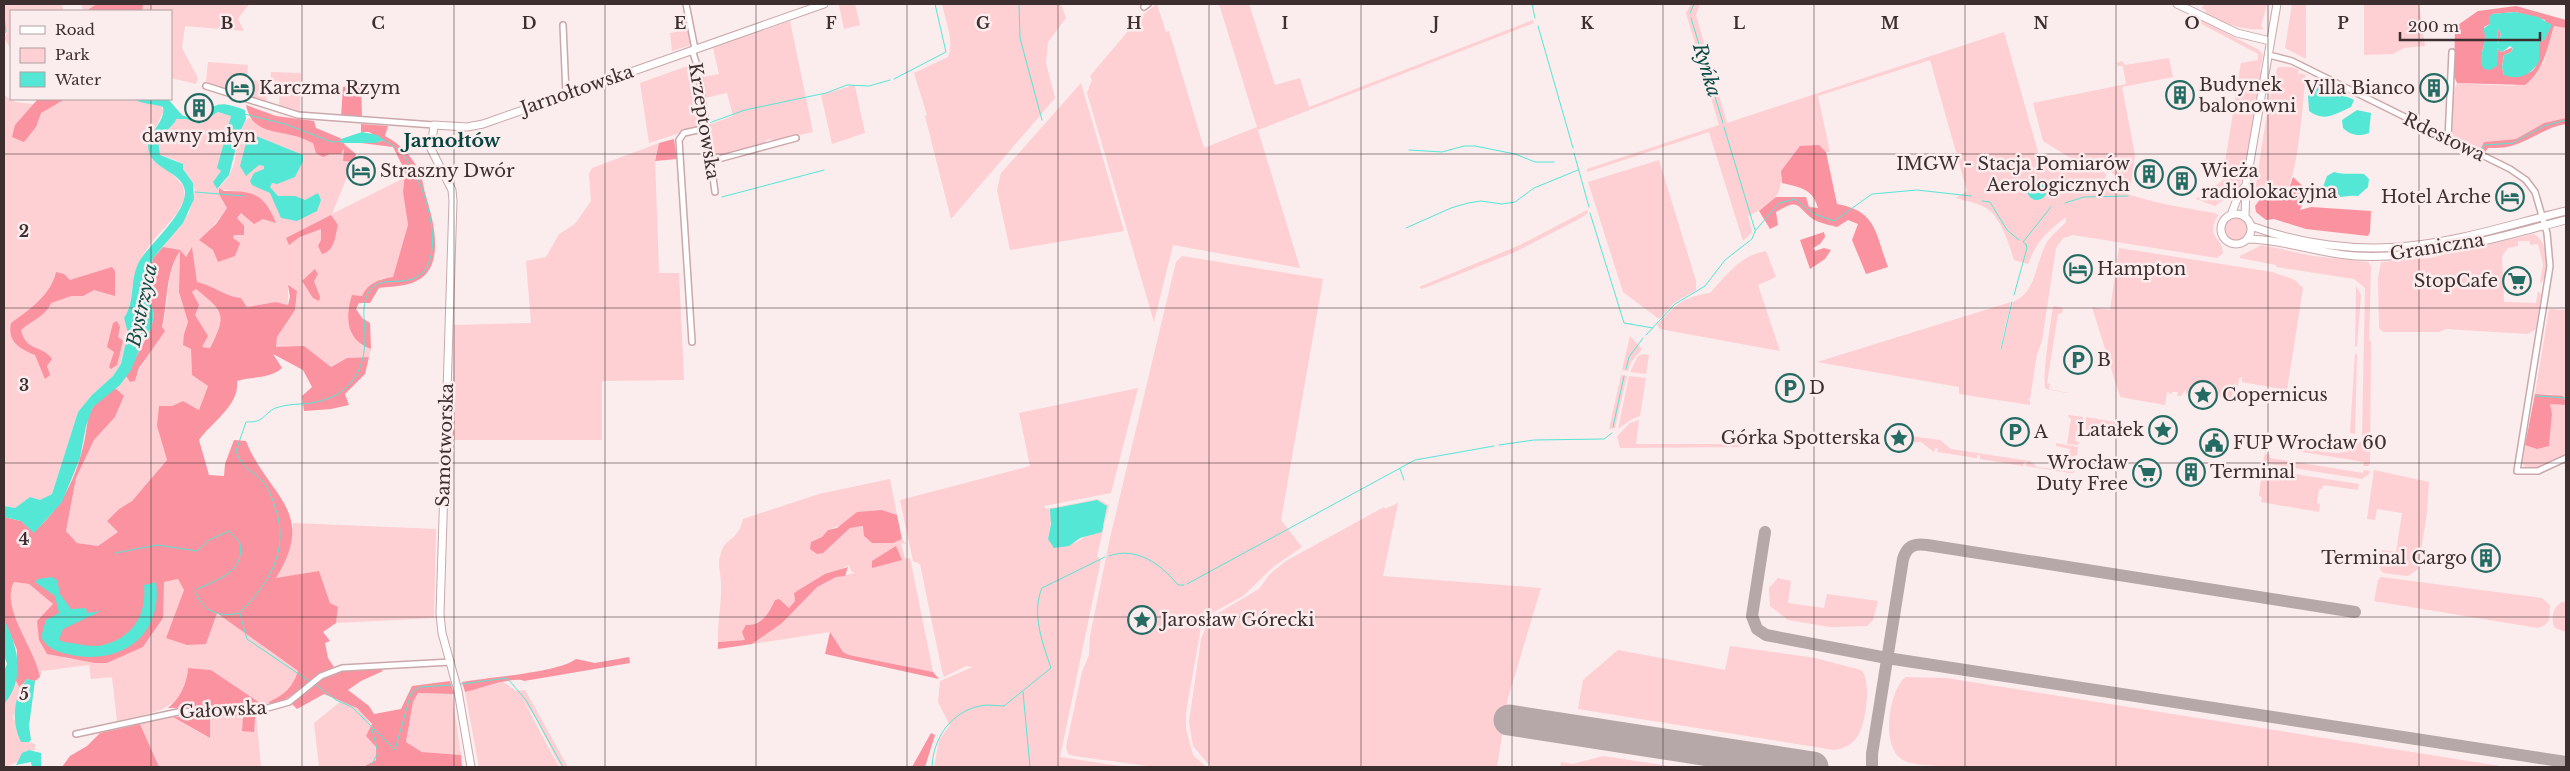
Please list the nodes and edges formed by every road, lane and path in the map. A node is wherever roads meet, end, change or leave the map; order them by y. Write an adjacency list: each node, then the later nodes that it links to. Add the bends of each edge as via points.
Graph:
1 (686, 4): 7 (street, Krzeptowska)
2 (824, 4): 7 (street, Jarnołtowska)
3 (2177, 4): 6 (street, via 2237,33)
4 (2277, 4): 6 (street)
5 (563, 25): 11 (street)
6 (2270, 41): 9 (street)
7 (694, 50): 11 (street, Jarnołtowska); 13 (street, Krzeptowska)
8 (2452, 52): 15 (street)
9 (2269, 55): 15 (street, Rdestowa, via 2292,61); 17 (street)
10 (206, 86): 12 (street, Jarnołtowska, via 298,116)
11 (566, 94): 12 (street, Jarnołtowska, via 483,124)
12 (434, 125): 31 (street, Samotworska, via 431,148 452,190 453,201 439,603 440,623)
13 (707, 128): 16 (street, Krzeptowska); 29 (street, via 684,134 679,140)
14 (796, 138): 16 (street)
15 (2448, 139): 22 (street, Rdestowa, via 2523,178 2535,192)
16 (711, 160): 18 (street, Krzeptowska)
17 (2246, 185): 19 (street); 21 (street)
18 (715, 192)
19 (2245, 202): 23 (street); 27 (street, via 2249,215)
20 (2566, 211): 22 (street, Graniczna)
21 (2231, 215): 23 (street); 28 (street, via 2222,224 2225,239 2234,244)
22 (2544, 216): 25 (street, Rdestowa); 27 (street, Graniczna, via 2442,241 2384,248 2337,246)
23 (2245, 217): 26 (street)
24 (2566, 220): 25 (street, Graniczna)
25 (2546, 225): 28 (street, Graniczna, via 2445,249 2391,256 2339,254); 30 (street, Rdestowa, via 2550,266 2517,471 2538,471)
26 (2251, 226): 27 (street, Graniczna); 28 (street)
27 (2261, 230)
28 (2247, 239)
29 (692, 342)
30 (2566, 458)
31 (451, 662): 32 (street, Gałowska, via 342,668 321,676 277,707 178,712); 33 (street, Samotworska)
32 (76, 734)
33 (470, 767)

